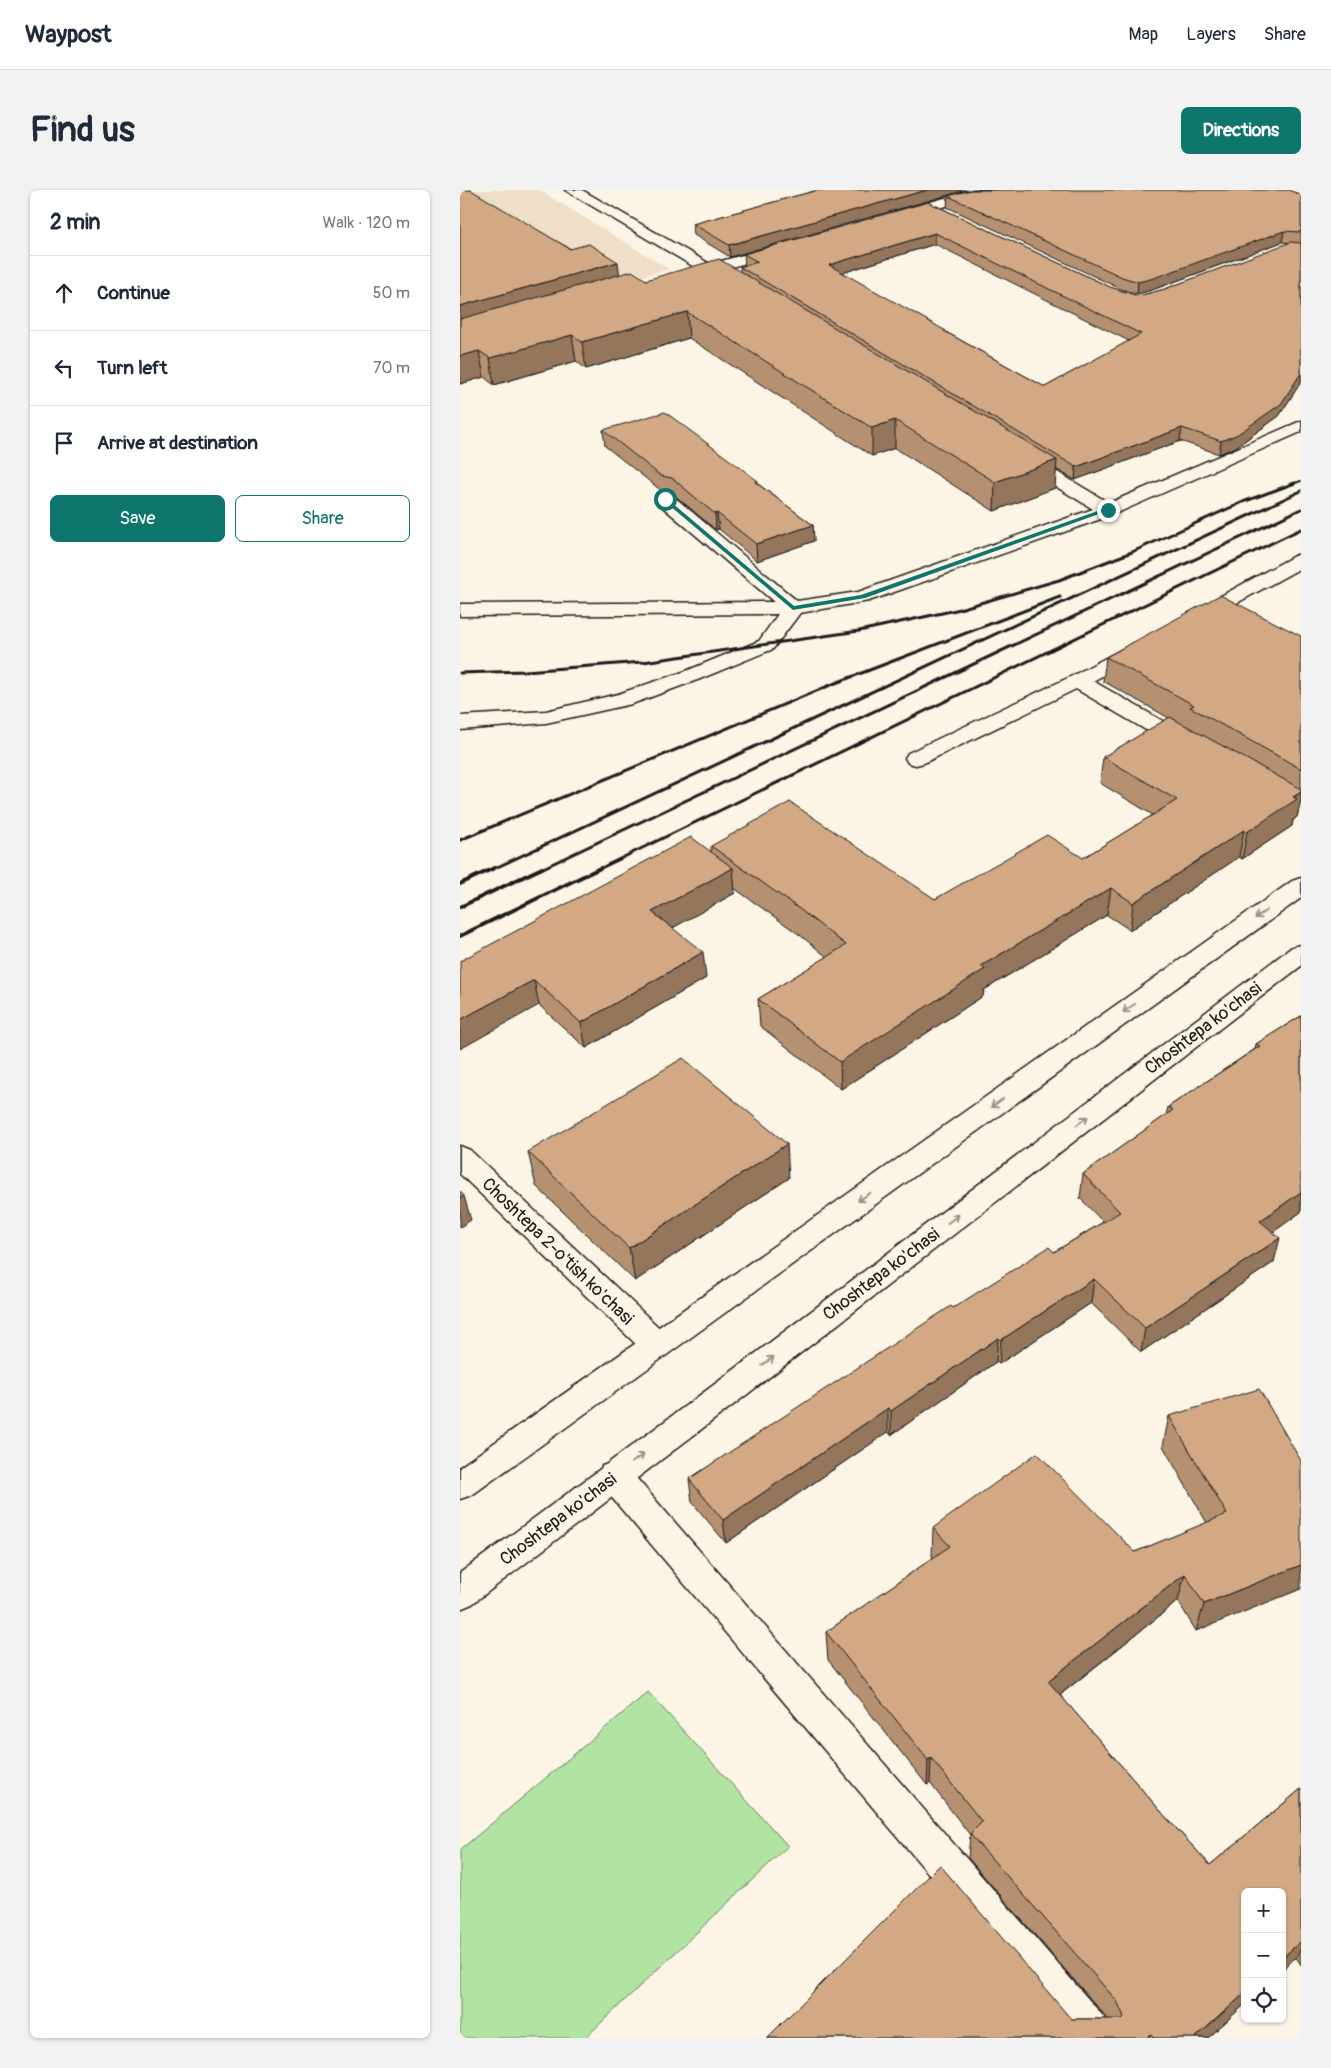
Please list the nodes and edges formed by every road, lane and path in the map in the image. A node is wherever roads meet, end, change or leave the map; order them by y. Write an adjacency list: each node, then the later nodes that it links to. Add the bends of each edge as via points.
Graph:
1 (572, 190): 7 (street)
2 (988, 190): 3 (street)
3 (930, 206): 4 (street); 5 (street)
4 (948, 215)
5 (884, 220)
6 (792, 246): 7 (street)
7 (709, 269): 8 (street); 9 (street)
8 (680, 277)
9 (751, 295)
10 (1301, 426): 13 (street)
11 (1006, 448): 13 (street)
12 (665, 499): 15 (street)
13 (1108, 510): 15 (street, via 862,597)
14 (1301, 560): 17 (street)
15 (793, 608): 16 (street); 20 (street, via 766,645 624,699 546,717)
16 (460, 610)
17 (1180, 626)
18 (1154, 640): 19 (street)
19 (1077, 682): 21 (street); 22 (street)
20 (460, 723)
21 (1206, 755)
22 (916, 758)
23 (1301, 886): 26 (street, one-way to 26)
24 (1301, 953): 27 (street, Choshtepa ko'chasi, one-way to 24)
25 (460, 1157): 26 (street, Choshtepa 2-o'tish ko'chasi)
26 (657, 1344): 28 (street)
27 (614, 1476): 29 (street, Choshtepa ko'chasi); 30 (street)
28 (460, 1486)
29 (460, 1593)
30 (1094, 2038)

